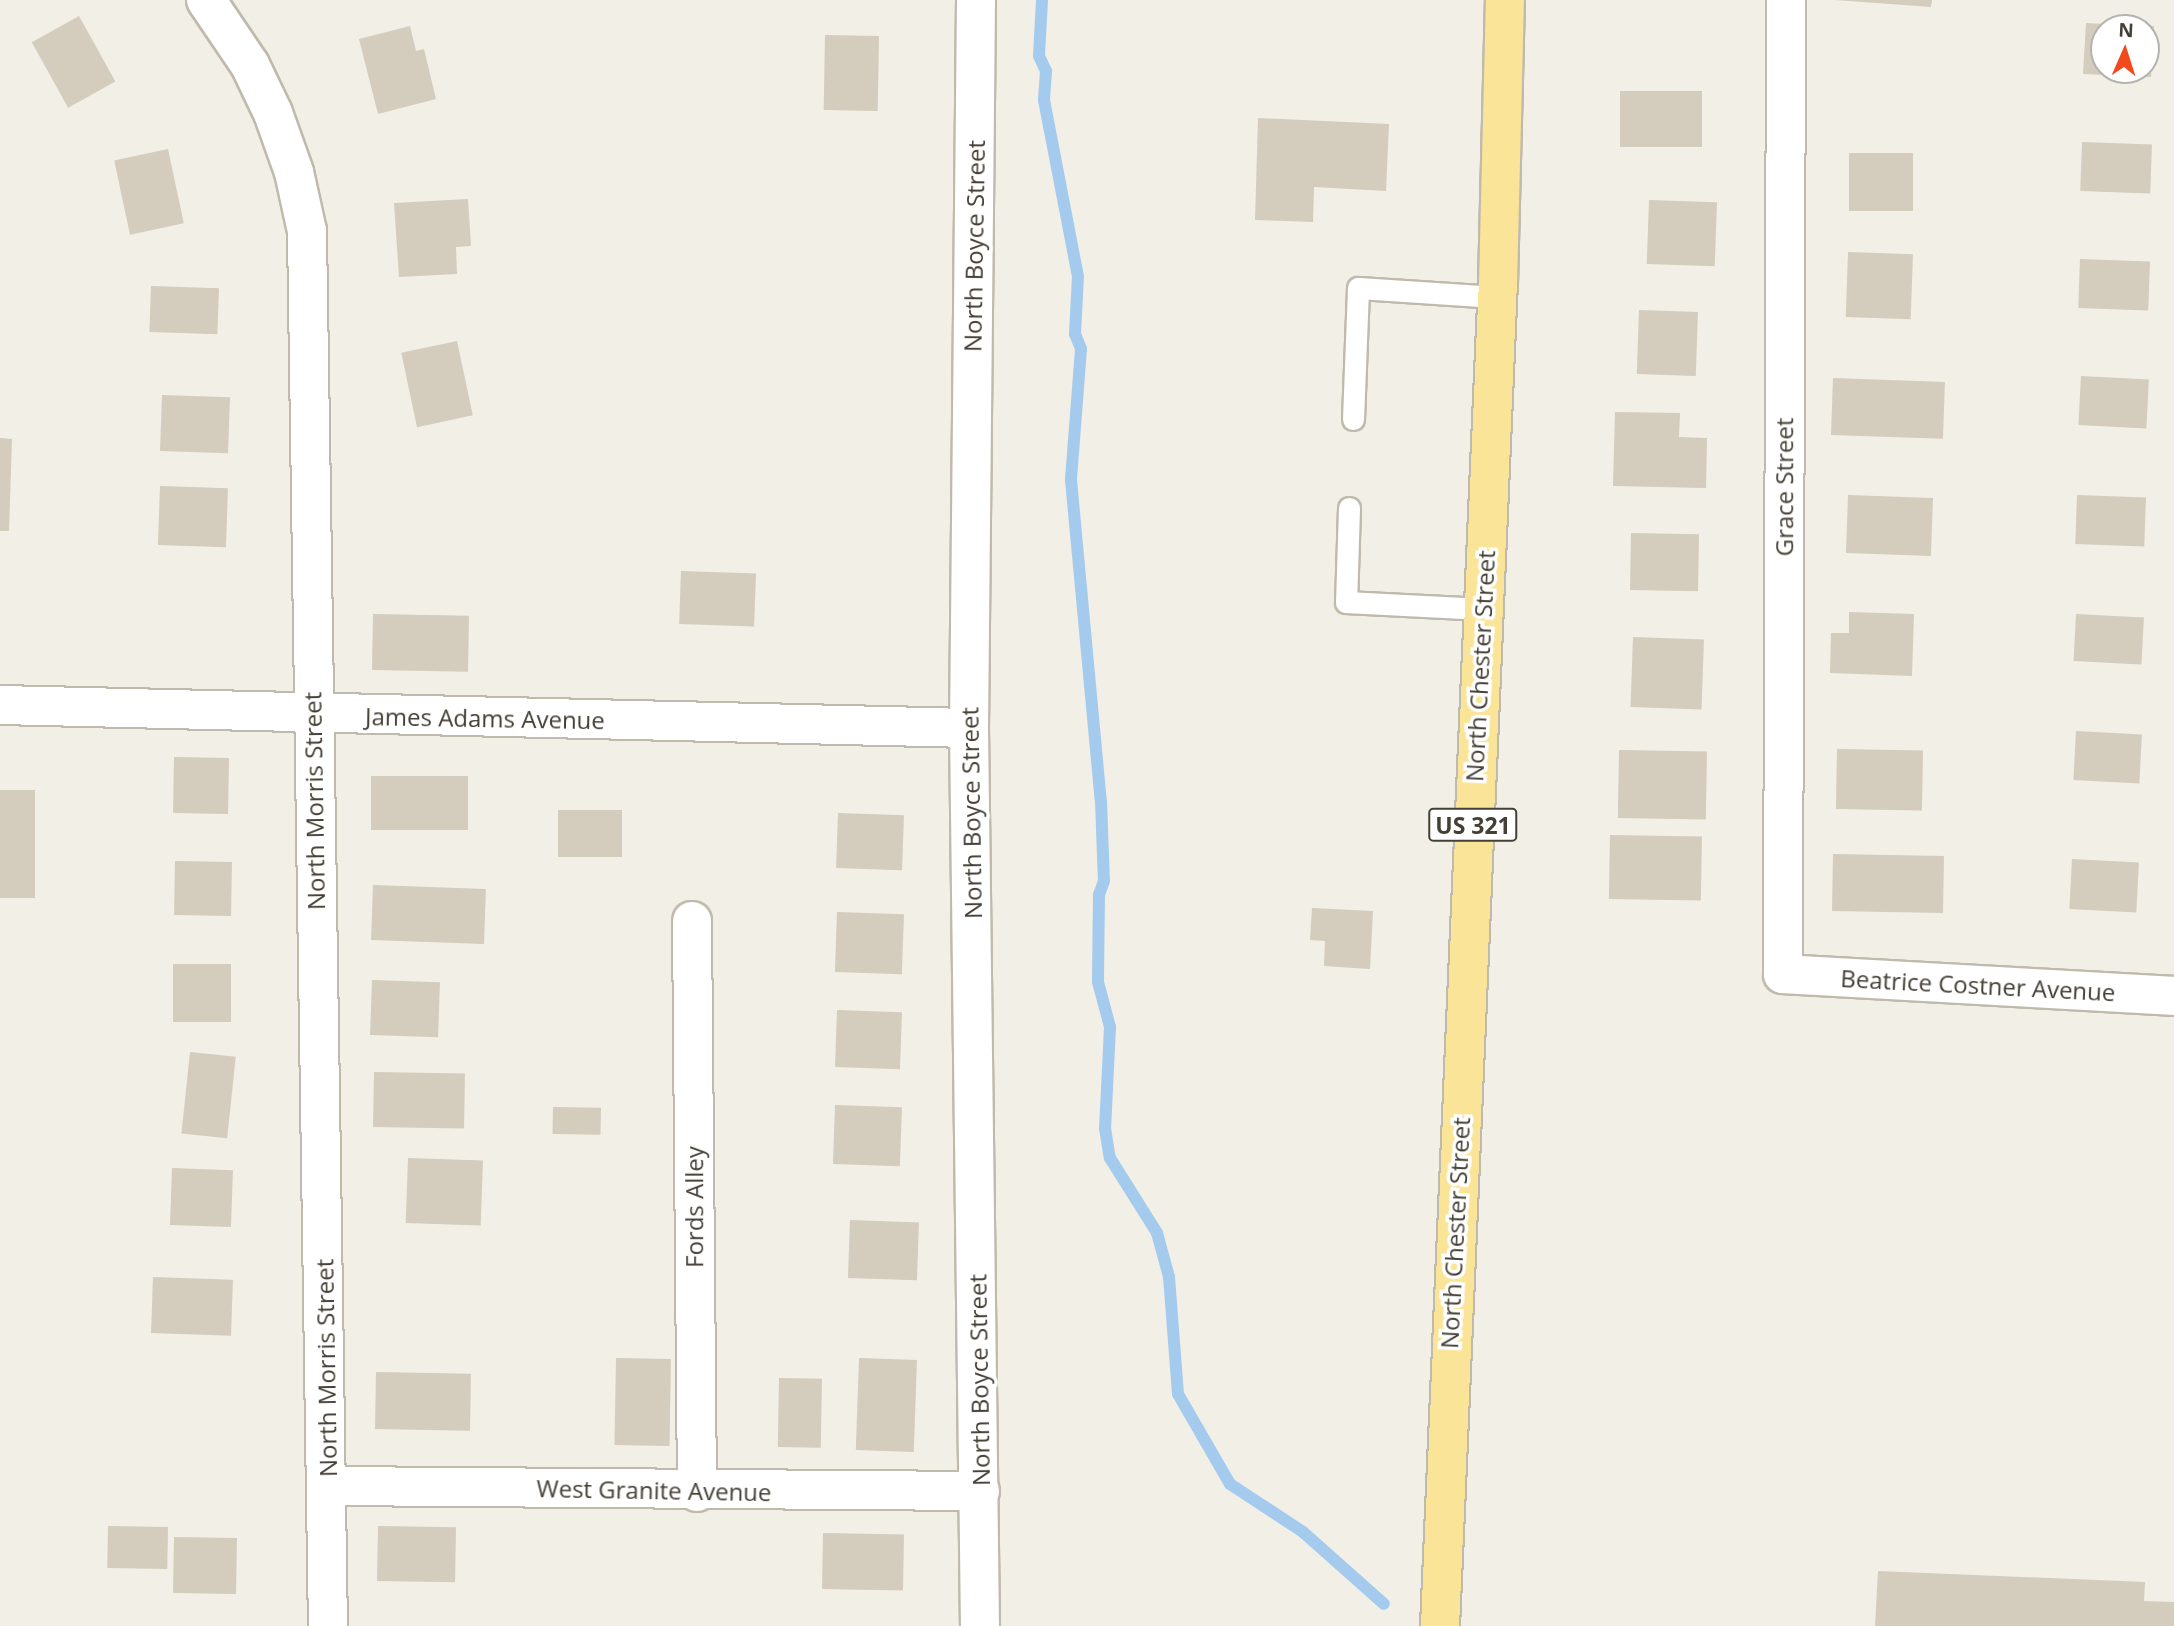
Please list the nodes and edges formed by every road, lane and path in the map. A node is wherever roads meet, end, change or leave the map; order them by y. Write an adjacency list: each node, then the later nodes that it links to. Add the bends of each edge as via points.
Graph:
1 (206, 0): 10 (street, North Morris Street, via 250,65 273,113 294,172 307,231 313,410)
2 (976, 0): 11 (street, North Boyce Street)
3 (1505, 0): 5 (main road, North Chester Street / US 321)
4 (1786, 0): 13 (street, Grace Street)
5 (1497, 297): 6 (lane, via 1358,288); 8 (main road, North Chester Street / US 321)
6 (1353, 419)
7 (1349, 508): 8 (lane, via 1346,603)
8 (1483, 609): 20 (main road, North Chester Street / US 321)
9 (0, 705): 10 (street, James Adams Avenue)
10 (311, 715): 11 (street, James Adams Avenue); 15 (street, North Morris Street)
11 (969, 728): 16 (street, North Boyce Street)
12 (692, 921): 17 (street, Fords Alley)
13 (1783, 974): 14 (street, Beatrice Costner Avenue)
14 (2174, 996)
15 (328, 1486): 17 (street, West Granite Avenue); 18 (street, North Morris Street)
16 (980, 1491): 17 (street, West Granite Avenue); 19 (street, North Boyce Street)
17 (697, 1492)
18 (328, 1626)
19 (980, 1626)
20 (1440, 1626)

